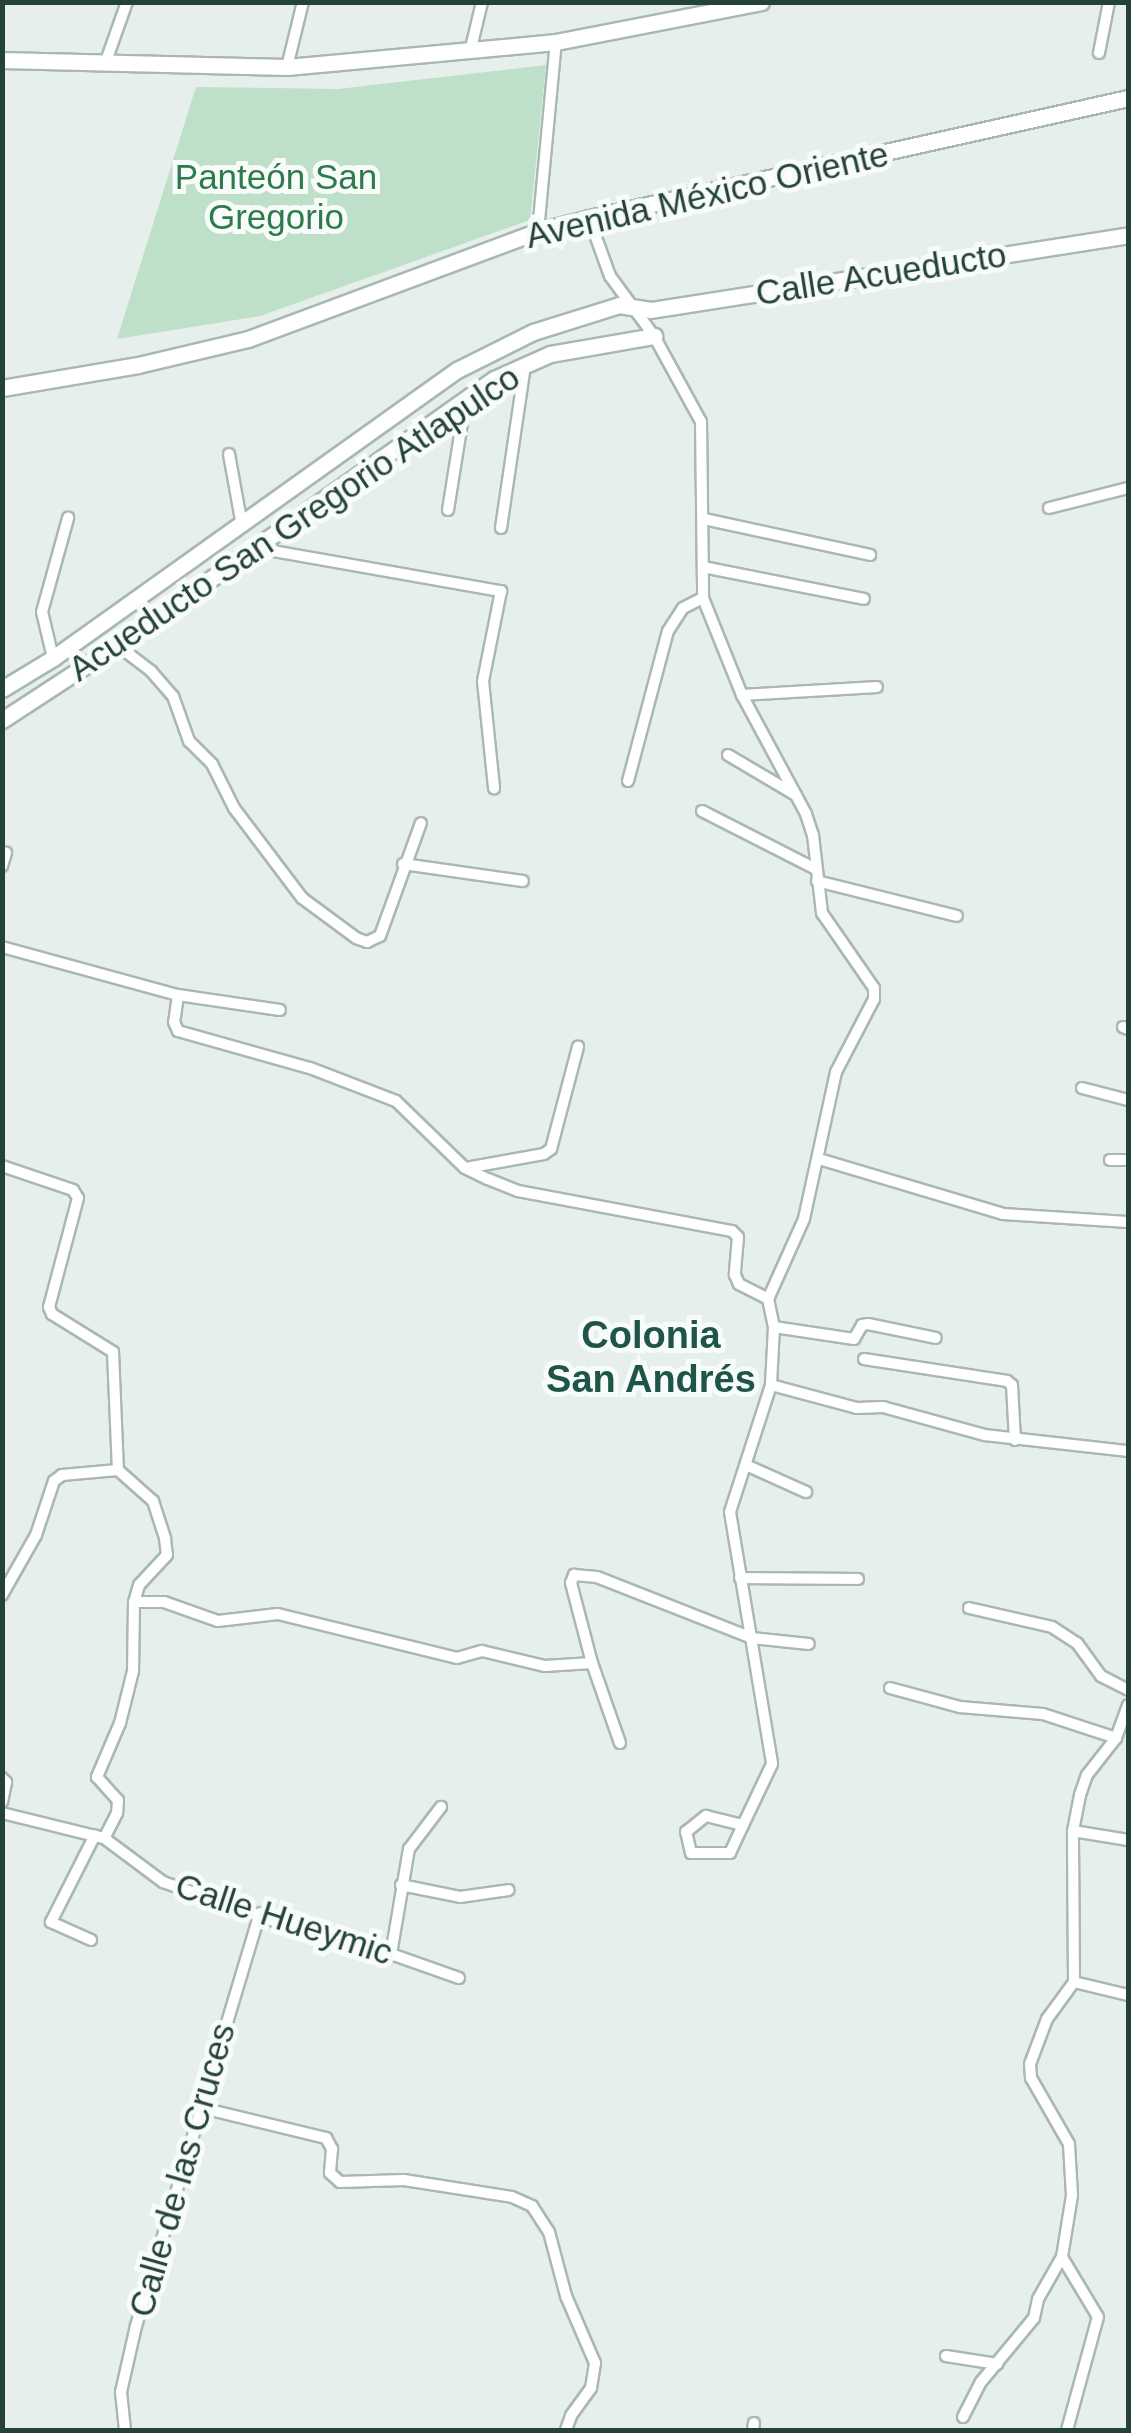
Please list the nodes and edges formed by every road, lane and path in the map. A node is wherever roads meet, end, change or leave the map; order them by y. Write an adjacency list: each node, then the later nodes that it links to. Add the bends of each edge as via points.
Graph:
1 (127, 2): 10 (street)
2 (303, 2): 11 (street)
3 (482, 2): 7 (street)
4 (761, 2): 6 (street)
5 (1109, 2): 8 (street)
6 (556, 42): 7 (street); 14 (street)
7 (470, 53): 11 (street)
8 (1099, 53)
9 (2, 60): 10 (street)
10 (105, 66): 11 (street)
11 (287, 67)
12 (1128, 98): 13 (street, Avenida México Oriente)
13 (588, 218): 14 (street, Avenida México Oriente); 16 (street, via 598,252)
14 (538, 231): 19 (street, Avenida México Oriente, via 248,339)
15 (1128, 236): 16 (street, Calle Acueducto)
16 (633, 308): 17 (street); 27 (street, Acueducto San Gregorio Atlapulco, via 582,314 482,355)
17 (654, 336): 18 (street, Acueducto San Gregorio Atlapulco, via 570,349); 26 (street, via 700,422)
18 (524, 365): 20 (street, Acueducto San Gregorio Atlapulco); 28 (street)
19 (2, 388)
20 (466, 396): 24 (street); 29 (street, Acueducto San Gregorio Atlapulco)
21 (230, 454): 27 (street)
22 (1128, 488): 23 (street)
23 (1048, 508)
24 (448, 510)
25 (68, 518): 35 (street, via 42,612)
26 (704, 519): 30 (street); 31 (street)
27 (241, 520): 35 (street, Acueducto San Gregorio Atlapulco)
28 (501, 528)
29 (256, 548): 34 (street, Acueducto San Gregorio Atlapulco); 42 (street, via 501,590 483,681)
30 (870, 555)
31 (704, 567): 32 (street); 33 (street)
32 (704, 598): 38 (street); 41 (street, via 684,608 668,631)
33 (864, 599)
34 (118, 645): 39 (street, Acueducto San Gregorio Atlapulco); 47 (street, via 173,696 189,742 212,764 243,820 316,910 356,938 374,941)
35 (53, 658): 37 (street, Acueducto San Gregorio Atlapulco)
36 (877, 687): 38 (street)
37 (2, 688)
38 (742, 694): 43 (street)
39 (2, 720)
40 (728, 755): 43 (street)
41 (628, 781)
42 (494, 788)
43 (798, 796): 49 (street, via 814,835)
44 (702, 811): 49 (street)
45 (421, 823): 47 (street)
46 (6, 853): 48 (street)
47 (403, 864): 50 (street)
48 (2, 866)
49 (816, 875): 51 (street); 58 (street, via 822,913 874,988 836,1072)
50 (524, 881)
51 (958, 916)
52 (2, 947): 53 (street)
53 (178, 995): 54 (street); 62 (street, via 178,1031 310,1068 396,1101)
54 (280, 1010)
55 (578, 1047): 62 (street, via 551,1149)
56 (1082, 1088): 57 (street)
57 (1128, 1100)
58 (818, 1159): 63 (street, via 1003,1214); 64 (street, via 804,1219)
59 (1110, 1160): 60 (street)
60 (1128, 1160)
61 (2, 1166): 72 (street, via 73,1190 78,1198 49,1307 114,1352)
62 (466, 1168): 64 (street, via 518,1191 732,1231 738,1237 739,1284)
63 (1128, 1222)
64 (768, 1299): 65 (street)
65 (774, 1327): 66 (street, via 854,1339 868,1324); 68 (street)
66 (936, 1338)
67 (864, 1359): 69 (street, via 1007,1381)
68 (771, 1386): 69 (street); 71 (street)
69 (1016, 1440): 70 (street)
70 (1128, 1451)
71 (746, 1465): 73 (street); 74 (street, via 730,1512)
72 (118, 1470): 76 (street, via 54,1481 36,1535); 77 (street, via 153,1502 167,1555 139,1585)
73 (806, 1492)
74 (740, 1578): 75 (street); 79 (street)
75 (858, 1579)
76 (2, 1595)
77 (134, 1602): 81 (street, via 164,1602 218,1620 278,1614 457,1658 482,1651 545,1666); 93 (street, via 133,1671 97,1778 118,1800 118,1813)
78 (969, 1608): 83 (street, via 1052,1627 1077,1644 1101,1676)
79 (752, 1638): 80 (street); 81 (street, via 582,1573 571,1583); 91 (street, via 772,1764)
80 (809, 1644)
81 (592, 1663): 86 (street)
82 (890, 1688): 85 (street, via 960,1707 1043,1714)
83 (1128, 1690)
84 (1128, 1705): 85 (street)
85 (1116, 1738): 92 (street, via 1087,1775)
86 (620, 1743)
87 (2, 1778): 88 (street)
88 (2, 1802)
89 (442, 1808): 95 (street, via 409,1849)
90 (2, 1814): 93 (street, Calle Hueymic)
91 (744, 1824): 91 (street, via 706,1816 686,1832 691,1853 730,1853)
92 (1073, 1831): 94 (street); 101 (street)
93 (100, 1837): 97 (street, Calle Hueymic, via 163,1882); 98 (street, via 51,1922)
94 (1128, 1840)
95 (401, 1885): 96 (street, via 460,1897); 99 (street)
96 (509, 1890)
97 (260, 1913): 99 (street, Calle Hueymic, via 369,1954); 103 (street, Calle de las Cruces)
98 (91, 1940)
99 (391, 1954): 100 (street, Calle Hueymic)
100 (459, 1978)
101 (1074, 1982): 102 (street); 104 (street, via 1032,2052 1031,2078 1064,2132 1072,2160)
102 (1128, 1995)
103 (202, 2108): 108 (street, Calle de las Cruces, via 125,2374); 109 (street, via 326,2138 330,2173 340,2182 404,2180 532,2206 549,2232 566,2296 595,2362 592,2388)
104 (1062, 2258): 106 (street, via 1034,2318); 110 (street, via 1098,2317)
105 (946, 2356): 106 (street)
106 (997, 2364): 107 (street)
107 (963, 2417)
108 (125, 2430)
109 (566, 2430)
110 (1067, 2430)

